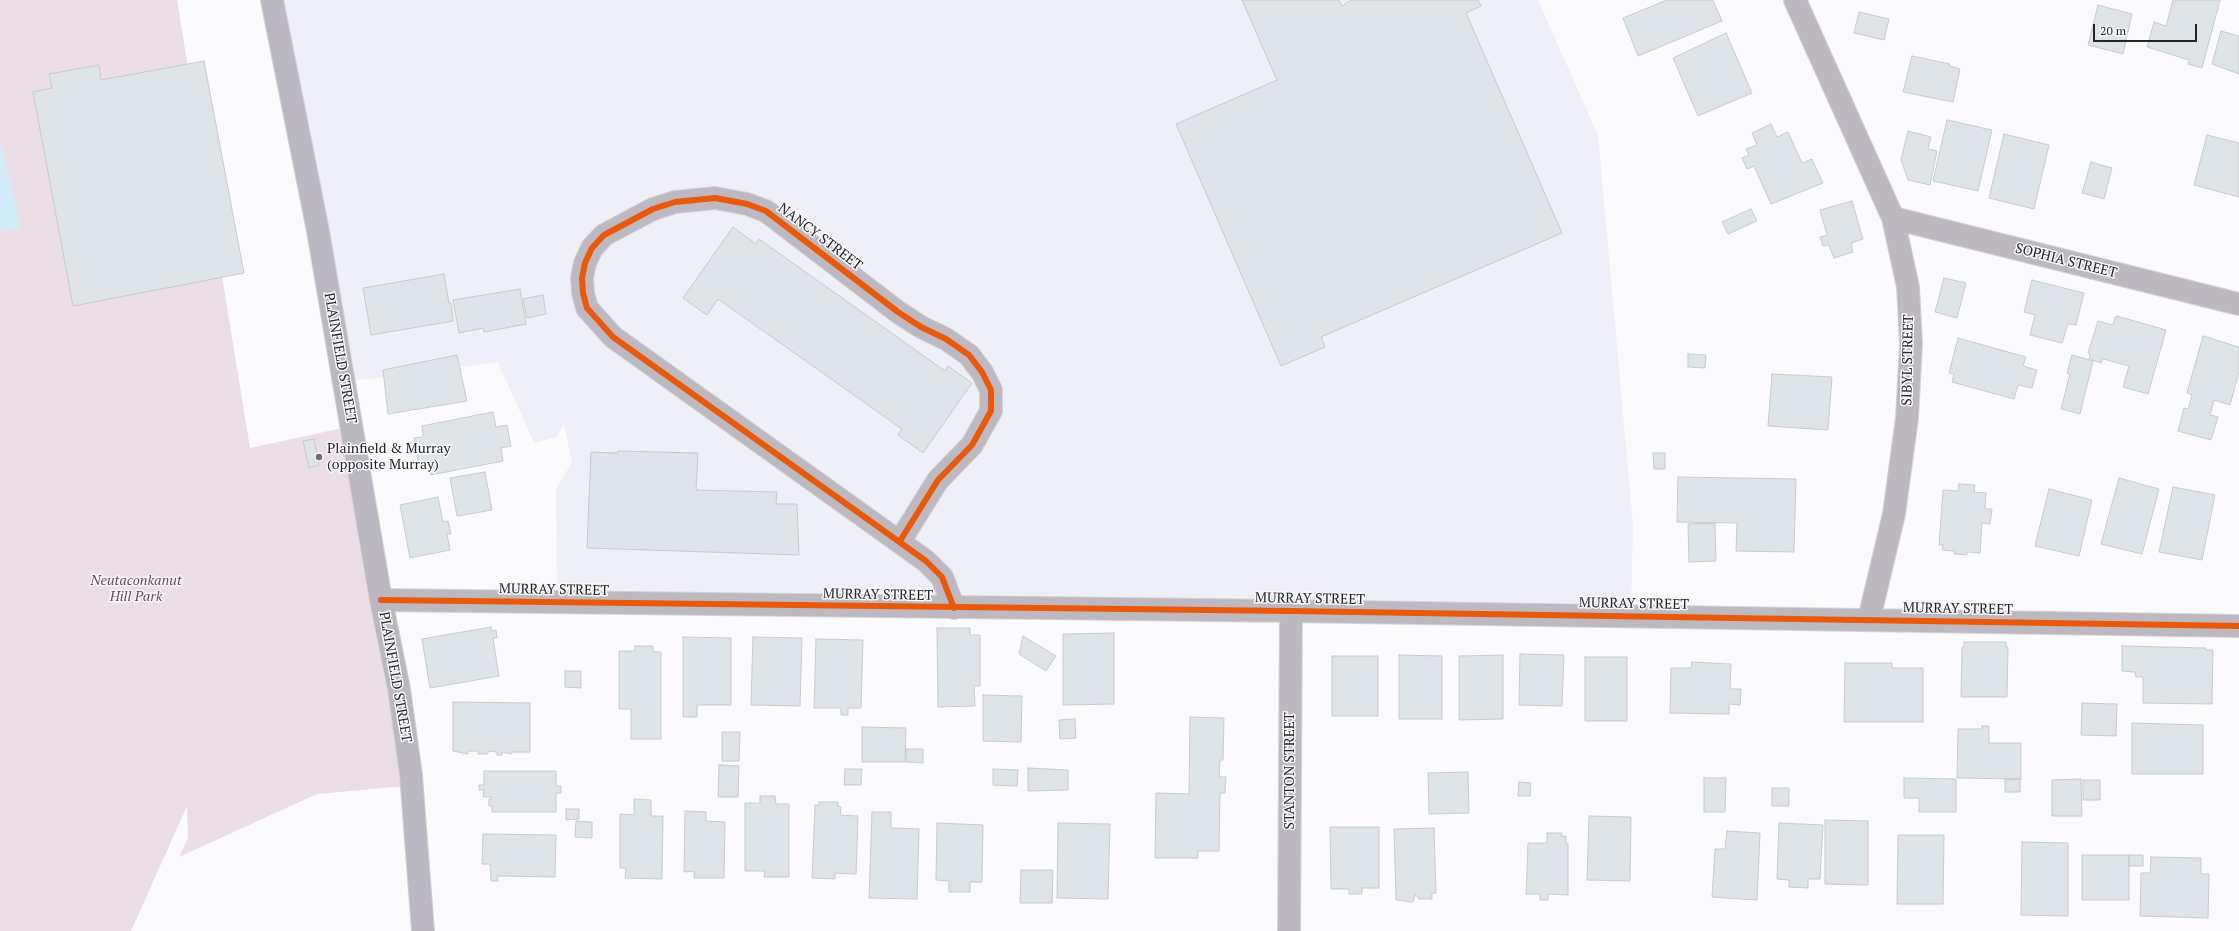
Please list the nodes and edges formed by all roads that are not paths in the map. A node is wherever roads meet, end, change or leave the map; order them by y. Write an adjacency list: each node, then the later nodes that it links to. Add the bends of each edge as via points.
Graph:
1 (272, 0): 6 (main road, PLAINFIELD STREET, via 318,231)
2 (1795, 0): 3 (street, SIBYL STREET)
3 (1893, 218): 4 (street, SOPHIA STREET); 9 (street, SIBYL STREET, via 1908,288 1911,343 1909,388 1894,514)
4 (2239, 304)
5 (900, 541): 5 (street, NANCY STREET, via 613,337 587,308 583,293 585,263 592,248 604,235 653,209 675,202 715,198 747,204 766,211 898,312 969,355 991,390 990,411 986,422 972,445 938,480); 7 (street, NANCY STREET, via 942,577)
6 (381, 600): 7 (street, MURRAY STREET); 11 (main road, PLAINFIELD STREET, via 399,690 411,775)
7 (954, 608): 8 (street, MURRAY STREET)
8 (1291, 611): 9 (street, MURRAY STREET); 12 (street, STANTON STREET)
9 (1868, 619): 10 (street, MURRAY STREET)
10 (2239, 626)
11 (423, 931)
12 (1290, 931)

